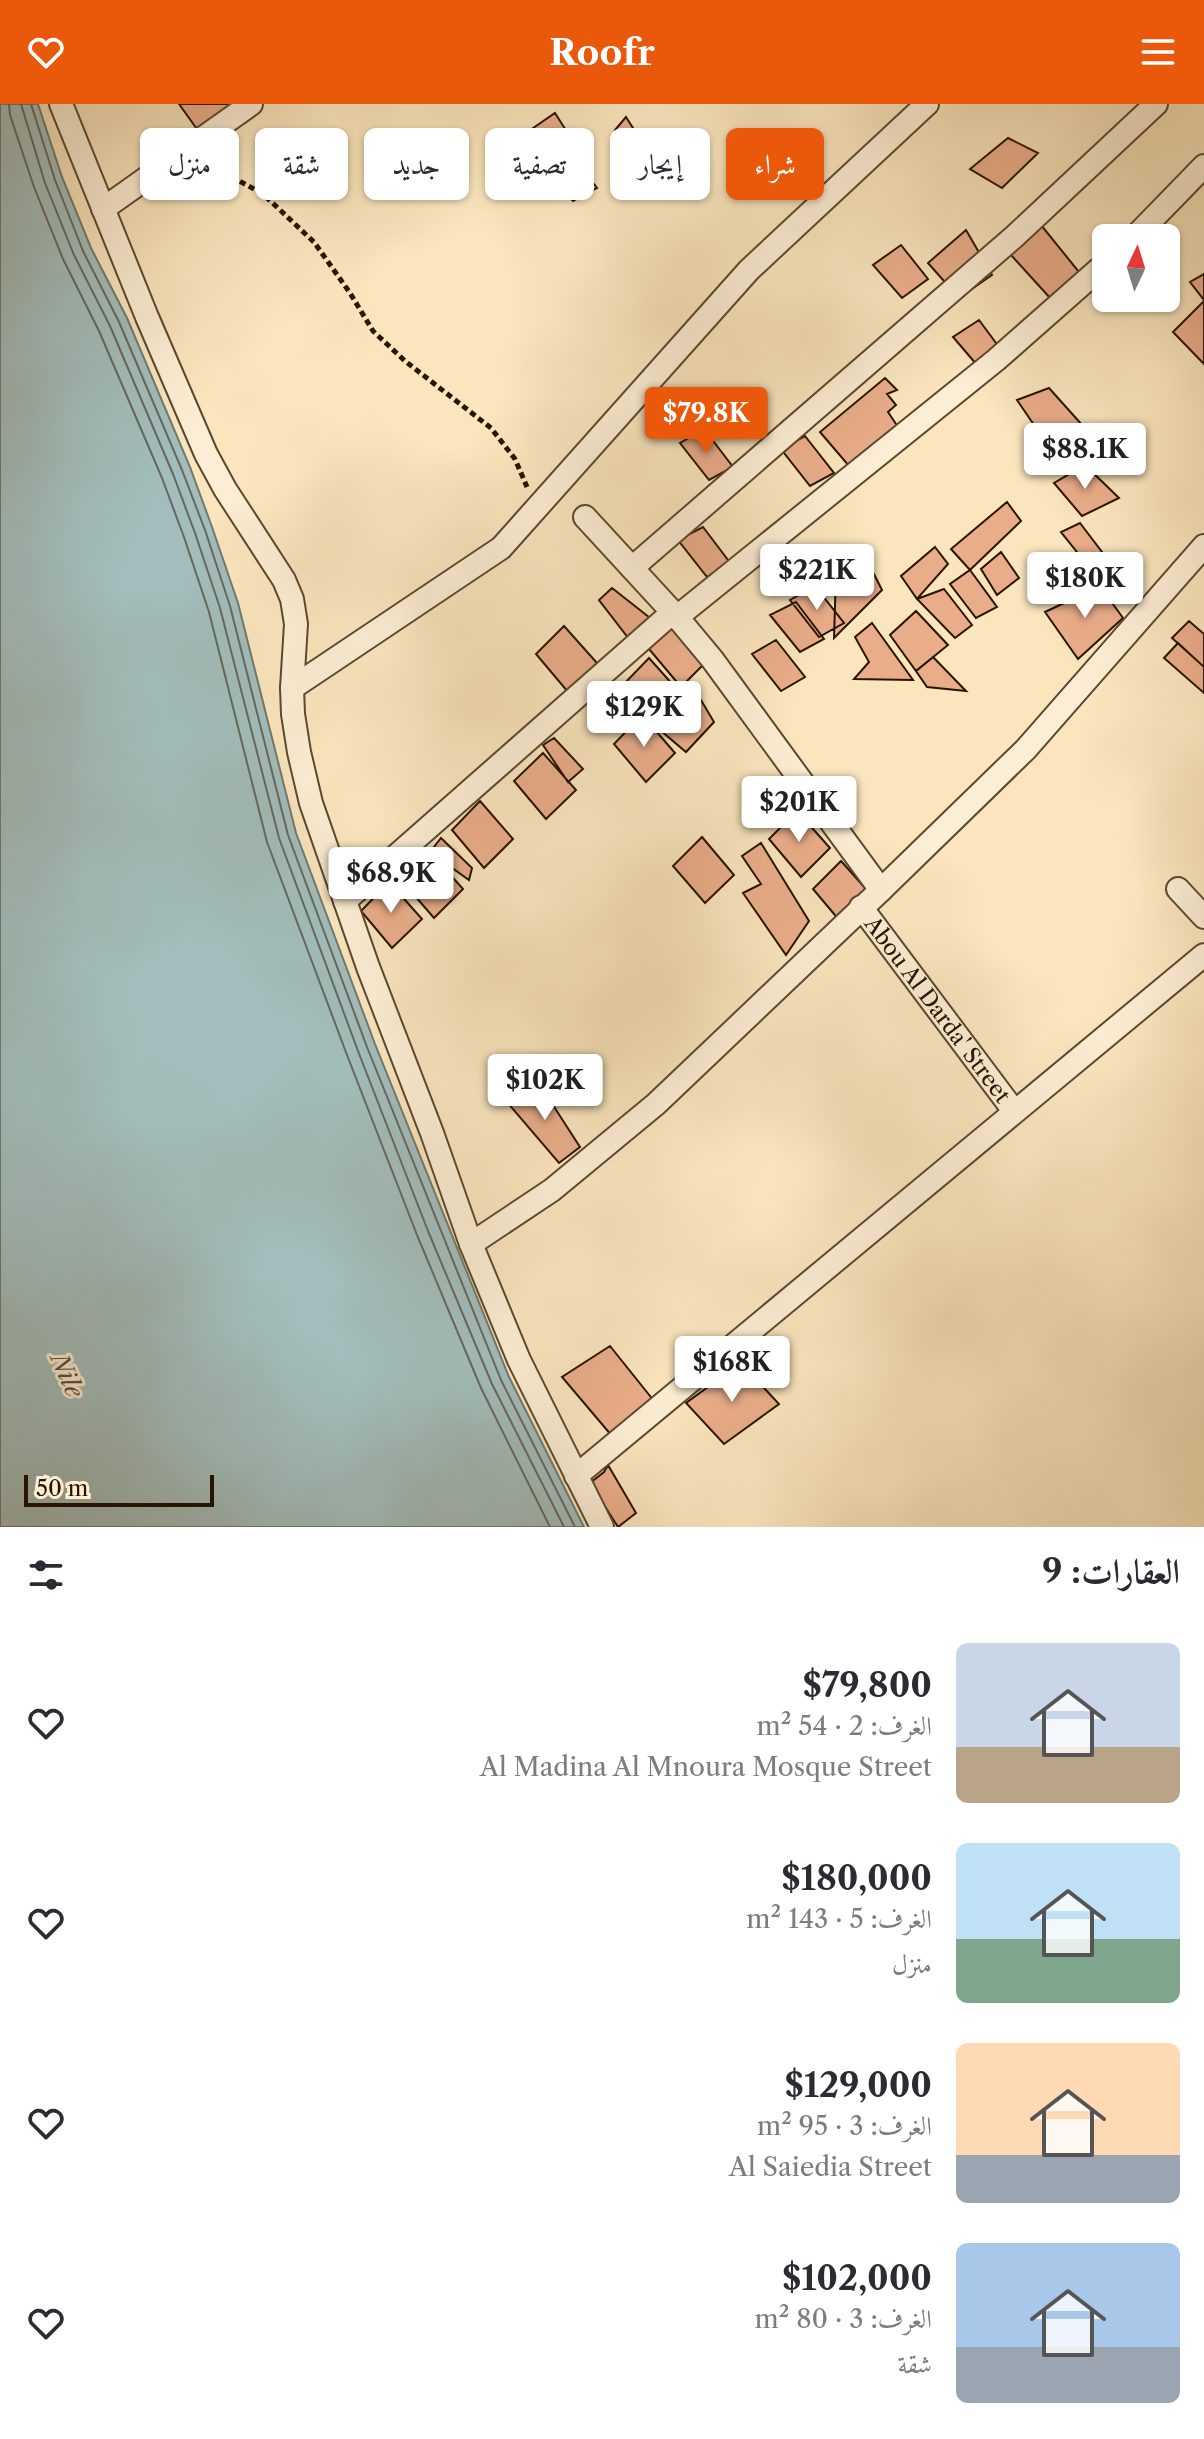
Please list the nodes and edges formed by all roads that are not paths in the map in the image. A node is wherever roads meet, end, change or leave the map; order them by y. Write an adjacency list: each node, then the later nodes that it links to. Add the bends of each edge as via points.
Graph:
1 (61, 104): 6 (street)
2 (251, 104): 6 (street)
3 (927, 104): 13 (street, via 749,270 501,548)
4 (1156, 104): 11 (street, via 1015,236)
5 (1204, 166): 7 (street)
6 (103, 209): 13 (street, via 206,454 292,599)
7 (1148, 224)
8 (1092, 275): 12 (street, via 996,360)
9 (585, 517): 11 (street)
10 (1204, 546): 15 (street, via 1026,749)
11 (632, 568): 12 (street)
12 (675, 614): 15 (street); 16 (street)
13 (292, 688): 16 (street, via 311,803)
14 (1178, 889): 18 (street)
15 (881, 890): 17 (street)
16 (345, 901): 21 (street)
17 (861, 907): 20 (street, Abou Al Darda' Street); 21 (street, via 656,1104 552,1190)
18 (1204, 917)
19 (1204, 955): 20 (street)
20 (1014, 1111): 22 (street)
21 (471, 1244): 22 (street, via 519,1360)
22 (576, 1476): 23 (street)
23 (602, 1527)

